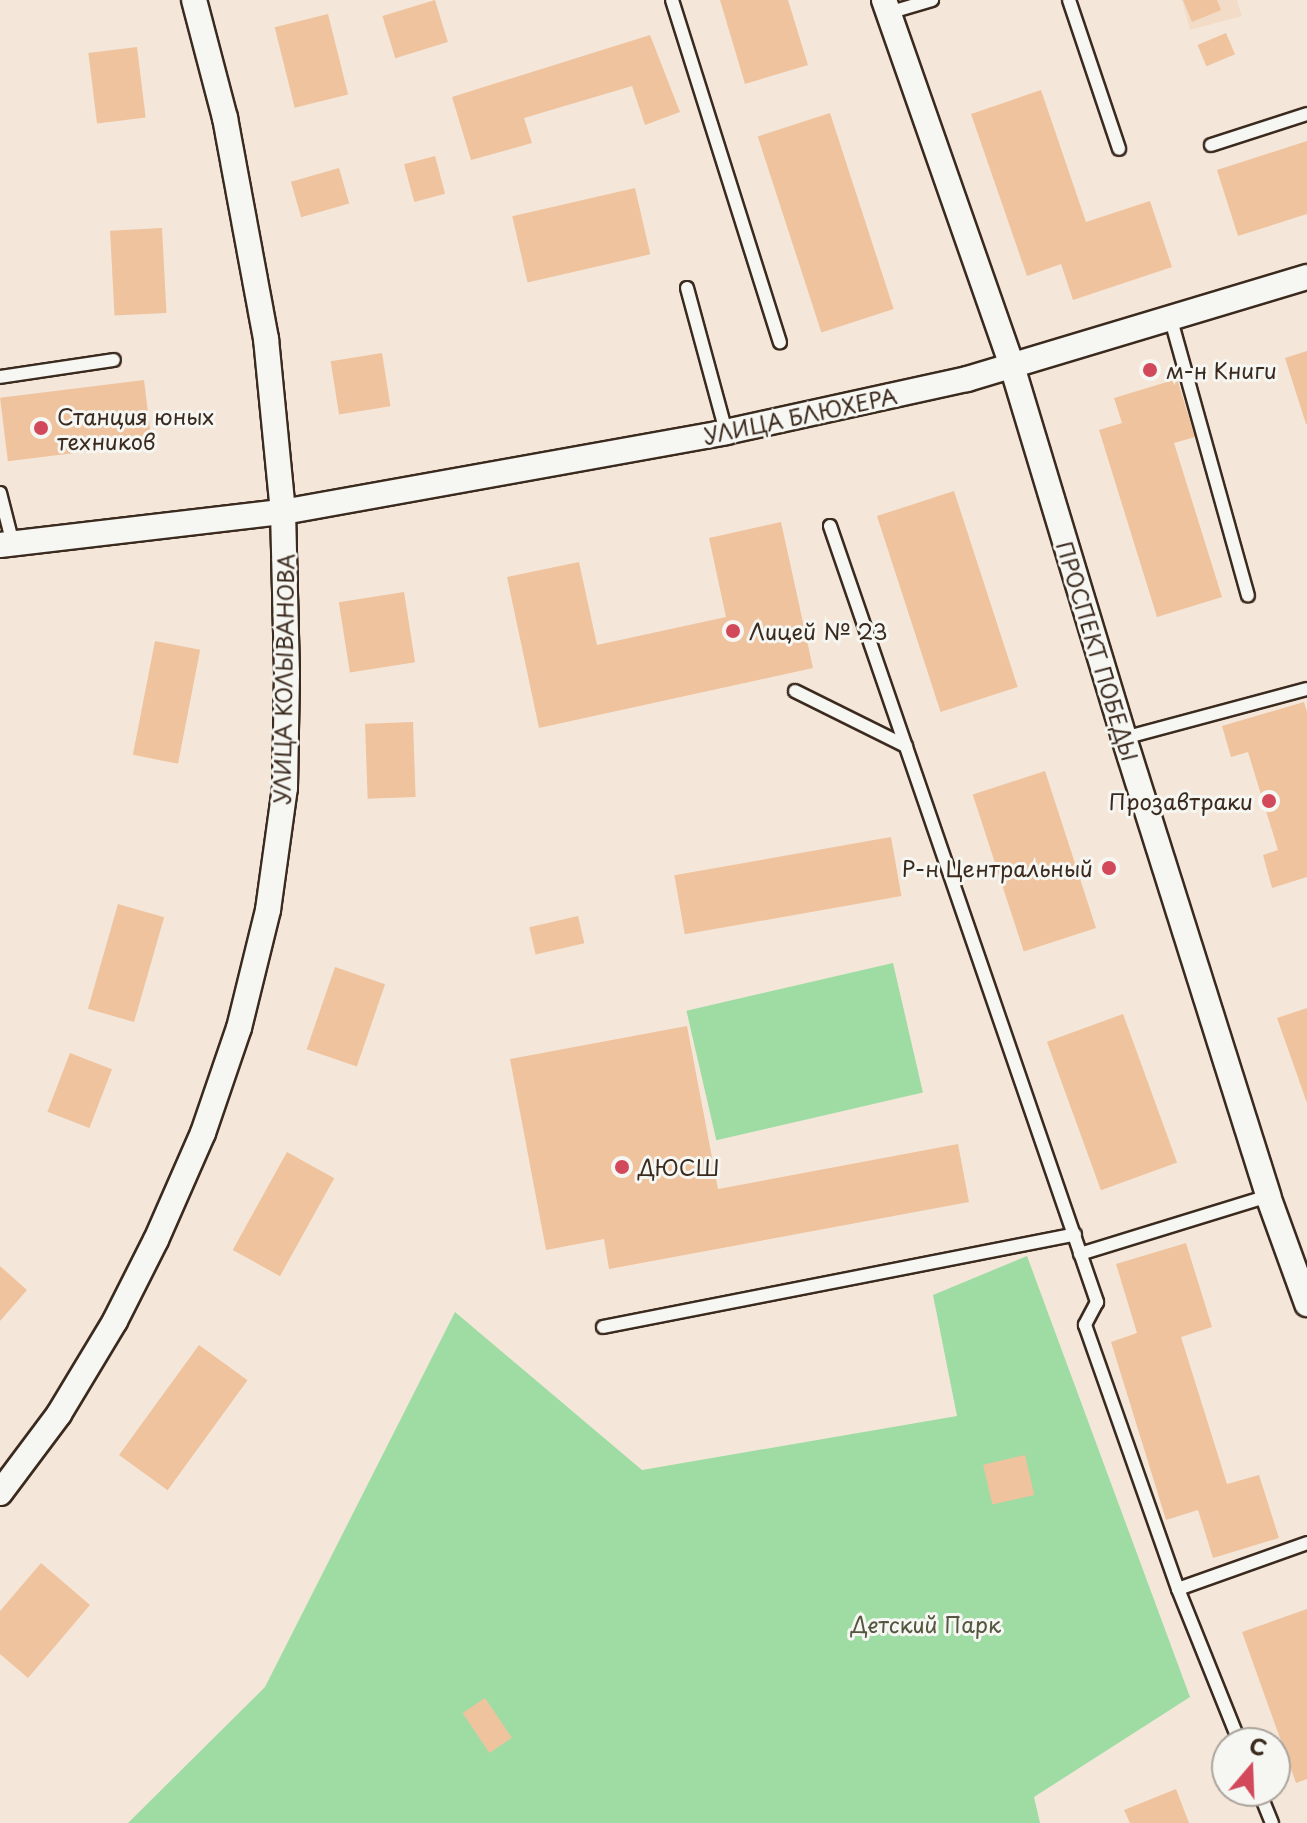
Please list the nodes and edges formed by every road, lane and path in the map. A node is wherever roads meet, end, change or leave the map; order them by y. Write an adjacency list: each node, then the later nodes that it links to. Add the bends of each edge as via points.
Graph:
1 (194, 0): 18 (street, УЛИЦА КОЛЫВАНОВА, via 225,118 266,339)
2 (672, 0): 12 (lane)
3 (932, 0): 5 (lane)
4 (1069, 0): 8 (lane)
5 (886, 6): 14 (street, ПРОСПЕКТ ПОБЕДЫ)
6 (1307, 114): 7 (lane)
7 (1211, 145)
8 (1119, 149)
9 (1307, 277): 11 (street, УЛИЦА БЛЮХЕРА)
10 (687, 288): 16 (lane)
11 (1171, 320): 14 (street, УЛИЦА БЛЮХЕРА); 21 (lane)
12 (780, 342)
13 (114, 360): 15 (lane)
14 (1012, 366): 16 (street, УЛИЦА БЛЮХЕРА); 24 (street, ПРОСПЕКТ ПОБЕДЫ)
15 (0, 377)
16 (726, 432): 18 (street, УЛИЦА БЛЮХЕРА)
17 (0, 493): 20 (lane)
18 (283, 512): 20 (street, УЛИЦА БЛЮХЕРА); 31 (street, УЛИЦА КОЛЫВАНОВА, via 285,788 268,910 239,1028 203,1133 136,1280 59,1414)
19 (830, 526): 25 (lane)
20 (6, 544)
21 (1248, 595)
22 (1307, 689): 24 (lane)
23 (795, 691): 25 (lane)
24 (1124, 738): 26 (street, ПРОСПЕКТ ПОБЕДЫ)
25 (906, 746): 27 (lane)
26 (1268, 1196): 28 (lane); 29 (street, ПРОСПЕКТ ПОБЕДЫ)
27 (1075, 1234): 28 (lane); 30 (lane)
28 (1080, 1254): 33 (lane, via 1097,1302 1085,1325)
29 (1307, 1304)
30 (603, 1327)
31 (0, 1493)
32 (1307, 1543): 33 (lane)
33 (1178, 1589): 34 (lane)
34 (1234, 1727)

